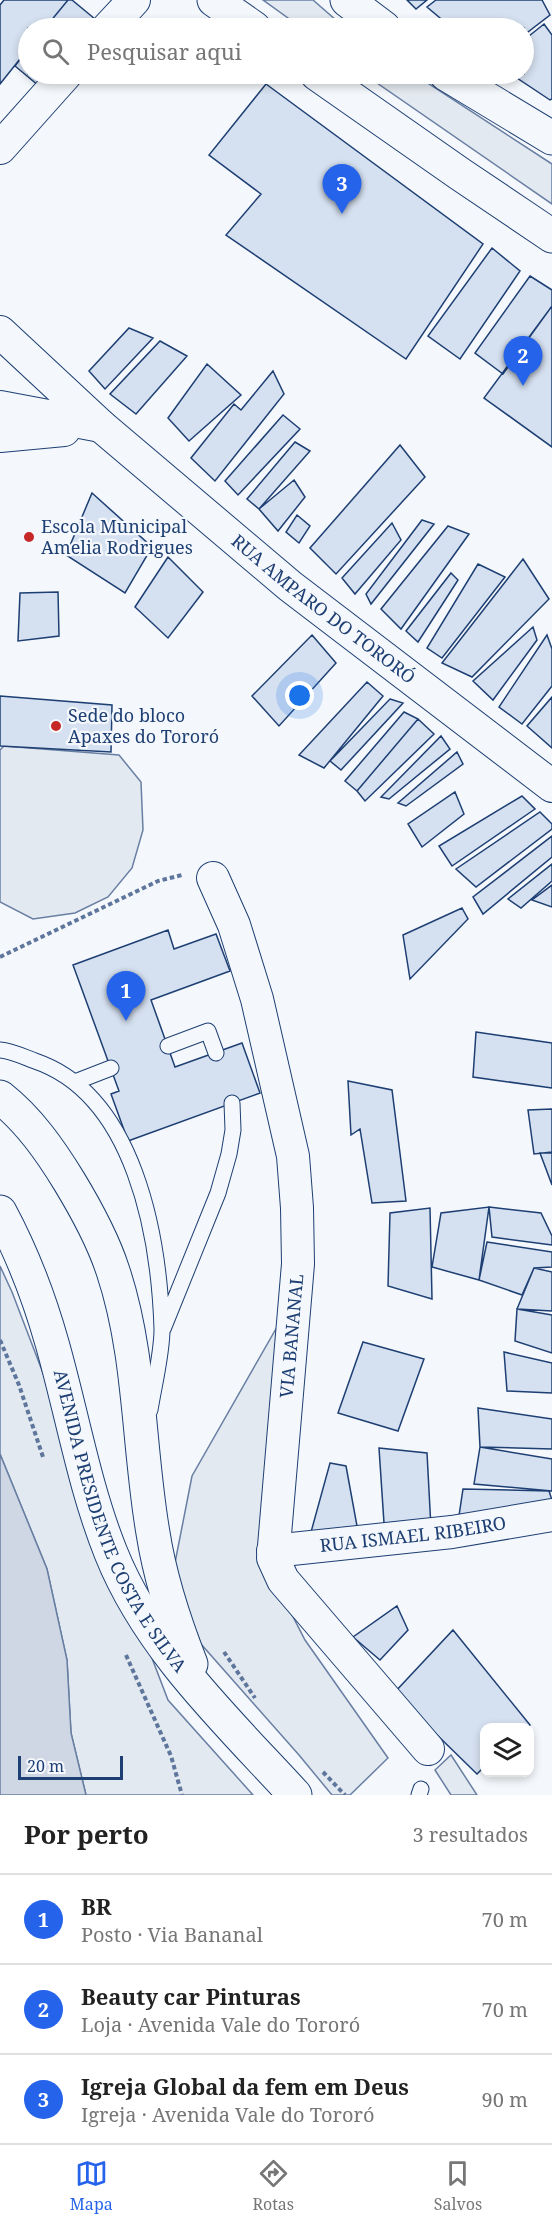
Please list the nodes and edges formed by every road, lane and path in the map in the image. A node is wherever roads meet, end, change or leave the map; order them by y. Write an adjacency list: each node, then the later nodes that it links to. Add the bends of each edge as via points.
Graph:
1 (134, 0): 4 (street)
2 (214, 0): 5 (main road)
3 (347, 0): 6 (main road)
4 (117, 18)
5 (240, 18)
6 (371, 18)
7 (57, 84): 11 (street)
8 (331, 84): 12 (main road)
9 (463, 84): 10 (main road)
10 (552, 138)
11 (0, 148)
12 (552, 236)
13 (0, 332): 15 (street, RUA AMPARO DO TORORÓ)
14 (0, 407): 15 (street)
15 (101, 426): 16 (street); 17 (street, RUA AMPARO DO TORORÓ, via 290,586)
16 (0, 436)
17 (552, 786)
18 (213, 878): 19 (path, via 188,873 158,881); 33 (street, VIA BANANAL, via 234,926 257,999 292,1156 297,1208 298,1264)
19 (0, 957)
20 (168, 1046): 22 (lane, via 208,1031)
21 (0, 1050): 24 (lane, via 49,1065)
22 (216, 1053)
23 (111, 1068): 24 (lane)
24 (75, 1082): 28 (lane, via 97,1102 139,1181 156,1254)
25 (0, 1097): 31 (main road, via 16,1110 52,1154 85,1209 113,1271 130,1340)
26 (232, 1103): 28 (lane, via 233,1130 218,1193)
27 (0, 1212): 35 (main road, AVENIDA PRESIDENTE COSTA E SILVA, via 33,1284 111,1554 154,1634)
28 (162, 1331): 31 (lane)
29 (0, 1340): 30 (path)
30 (19, 1385)
31 (143, 1458): 35 (main road, via 160,1572)
32 (552, 1515): 33 (street, RUA ISMAEL RIBEIRO, via 452,1532)
33 (273, 1551): 37 (street, VIA BANANAL, via 284,1580)
34 (220, 1645): 36 (path)
35 (203, 1696): 39 (main road, AVENIDA PRESIDENTE COSTA E SILVA)
36 (256, 1700)
37 (428, 1749)
38 (321, 1769): 40 (path)
39 (295, 1795)
40 (345, 1795)

